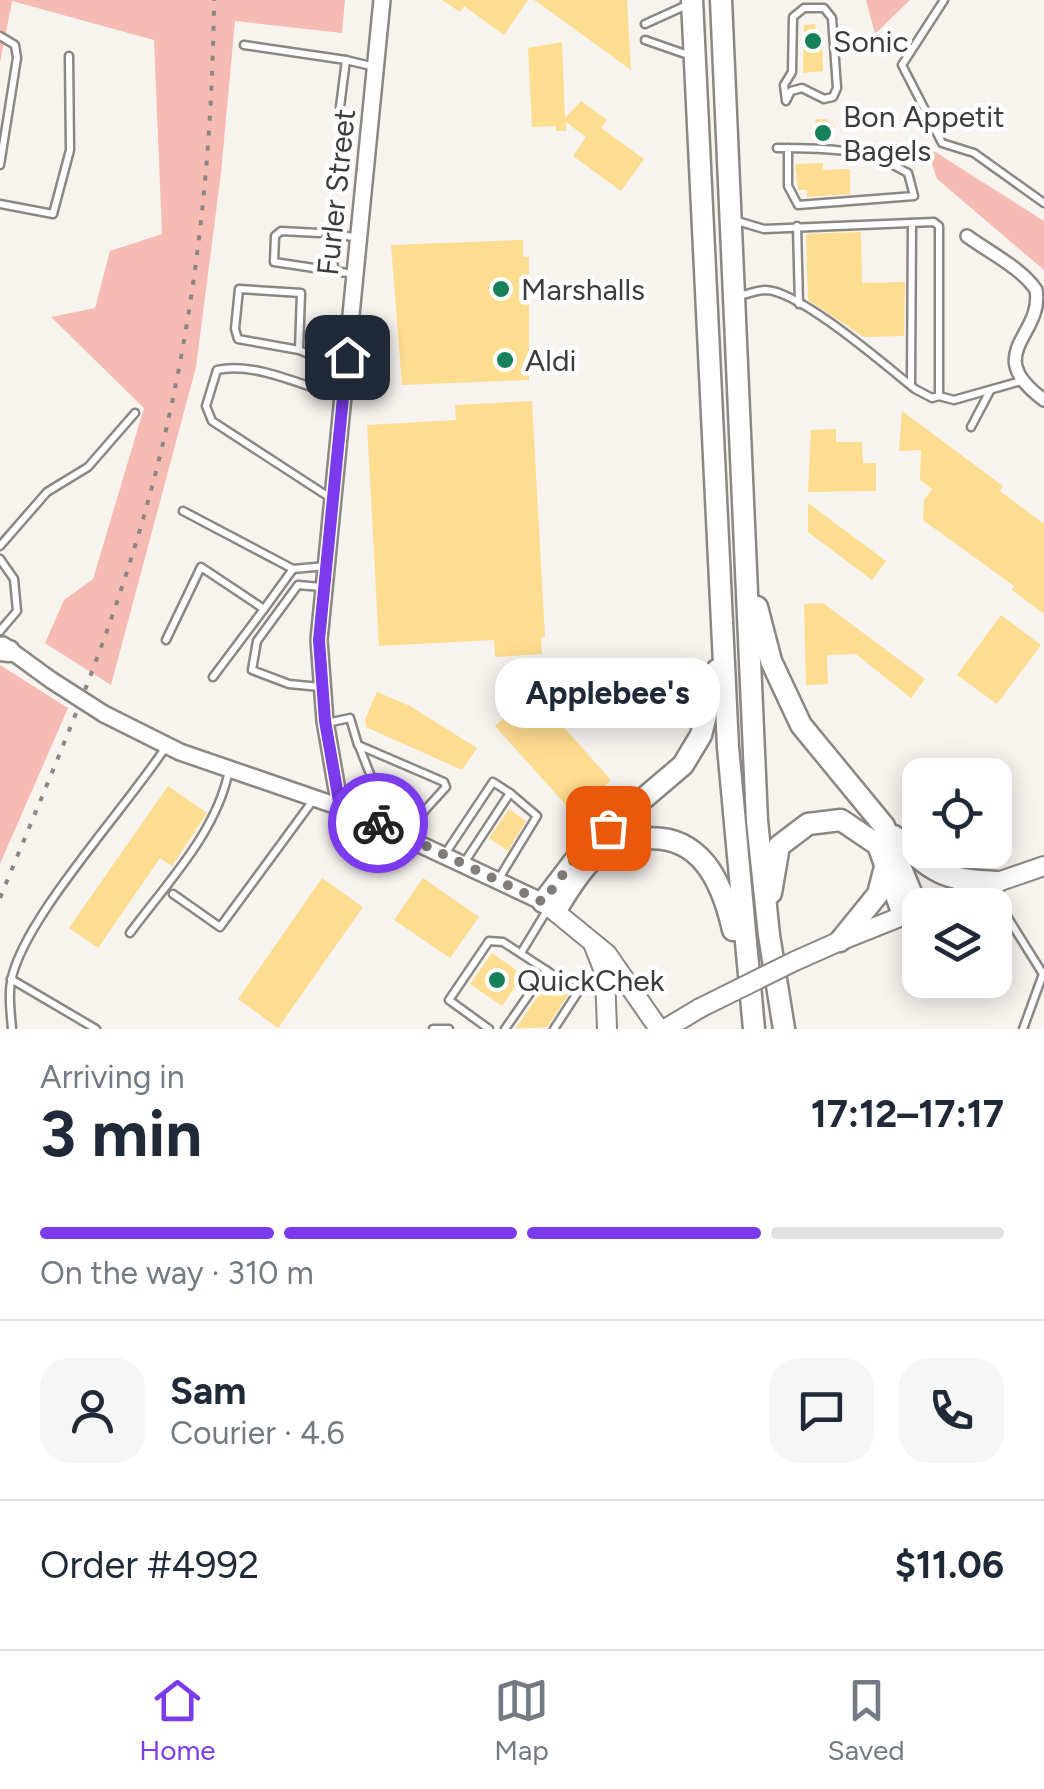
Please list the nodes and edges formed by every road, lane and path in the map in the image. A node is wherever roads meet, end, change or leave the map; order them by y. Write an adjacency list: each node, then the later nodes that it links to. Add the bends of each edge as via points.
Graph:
1 (382, 0): 12 (street, Furler Street)
2 (721, 0): 21 (highway)
3 (944, 0): 20 (lane, via 902,65 917,100 942,143 974,153)
4 (692, 1): 5 (lane); 10 (highway)
5 (645, 24)
6 (0, 36): 18 (lane, via 15,45 17,58)
7 (646, 40): 10 (lane)
8 (244, 45): 11 (lane)
9 (69, 56): 19 (lane, via 70,150 52,214)
10 (696, 58): 53 (highway)
11 (346, 60): 12 (lane); 15 (lane)
12 (376, 67): 26 (street, Furler Street)
13 (792, 72): 14 (lane); 14 (lane, via 784,85 786,101); 14 (lane, via 793,17 804,8 824,8 832,18 838,88 824,100)
14 (802, 88)
15 (340, 108)
16 (778, 148): 17 (lane)
17 (788, 148): 17 (lane, via 791,199 798,205 914,196 908,173 880,156)
18 (0, 164)
19 (0, 204)
20 (1044, 204)
21 (731, 218): 23 (lane, via 764,230); 29 (highway)
22 (912, 223): 23 (lane); 35 (lane); 38 (lane, via 934,222 941,238)
23 (797, 226): 30 (lane)
24 (338, 235): 26 (lane); 27 (lane); 27 (lane, via 280,231 273,258 280,266)
25 (967, 236): 34 (street, via 1035,288 1042,304 1041,321 1022,353)
26 (359, 237): 28 (street, Furler Street)
27 (335, 272): 28 (lane)
28 (355, 274): 32 (street, Furler Street)
29 (734, 298): 30 (lane, via 766,290); 47 (highway)
30 (799, 305): 35 (lane)
31 (299, 350): 31 (lane, via 238,339 239,289 301,293); 33 (lane)
32 (347, 357): 33 (lane); 36 (street, Furler Street)
33 (321, 359): 36 (lane)
34 (1021, 380): 37 (lane); 39 (street)
35 (911, 386): 38 (lane)
36 (343, 390): 42 (street, Furler Street); 42 (lane, via 224,368 217,370 206,406 212,421)
37 (990, 390): 38 (lane, via 954,400); 41 (lane)
38 (939, 396)
39 (1044, 400)
40 (135, 413): 44 (lane, via 101,454 47,492)
41 (971, 427)
42 (333, 500): 46 (street, Furler Street)
43 (183, 511): 48 (lane)
44 (0, 546)
45 (0, 559): 51 (lane, via 14,579 17,611)
46 (326, 566): 48 (lane); 49 (street, Furler Street)
47 (746, 568): 65 (highway, via 771,660 801,726); 78 (highway)
48 (293, 569): 50 (lane)
49 (324, 588): 56 (street, Furler Street); 56 (lane, via 298,585 257,641 252,670)
50 (264, 609): 52 (lane, via 201,567); 55 (lane)
51 (0, 631)
52 (166, 640)
53 (722, 643): 77 (highway, via 706,720 683,765 582,850); 86 (highway)
54 (3, 648): 59 (street, bridge)
55 (213, 676)
56 (321, 687): 57 (street, Furler Street)
57 (325, 723): 58 (lane, via 354,720); 63 (street, Furler Street)
58 (358, 745): 64 (lane, via 374,784); 64 (lane, via 444,782)
59 (166, 746): 60 (street); 85 (lane, via 63,883)
60 (229, 769): 62 (street); 80 (lane, via 211,822)
61 (510, 793): 67 (lane, via 493,782); 68 (lane); 71 (lane, via 537,816)
62 (315, 798): 63 (street); 76 (lane, via 220,927)
63 (340, 807): 66 (street)
64 (425, 810): 66 (lane)
65 (884, 826): 72 (highway, via 939,874); 74 (highway)
66 (410, 837): 67 (street)
67 (445, 854): 68 (street)
68 (464, 863): 71 (street)
69 (885, 865): 73 (highway); 78 (highway, via 878,844 858,828 834,820 808,824 779,846); 82 (highway, via 878,894)
70 (1044, 866): 72 (main road)
71 (497, 881): 77 (street)
72 (992, 884): 75 (main road); 97 (lane, via 1042,974)
73 (902, 888)
74 (909, 888)
75 (981, 888)
76 (174, 894)
77 (550, 906): 81 (main road); 83 (lane); 86 (highway, via 613,845 647,838 678,842 705,860 717,880)
78 (766, 916): 96 (highway)
79 (902, 916): 82 (main road)
80 (130, 933)
81 (592, 941): 94 (main road, via 606,974); 95 (main road)
82 (840, 941): 95 (main road, bridge)
83 (520, 953): 84 (lane); 92 (lane, via 490,941 449,1000)
84 (546, 970): 87 (lane, via 578,992); 93 (lane)
85 (11, 979): 88 (lane); 89 (lane)
86 (752, 1020)
87 (554, 1025)
88 (12, 1029)
89 (96, 1029)
90 (432, 1029): 91 (lane)
91 (449, 1029)
92 (489, 1029)
93 (505, 1029)
94 (607, 1029)
95 (662, 1029)
96 (784, 1029)
97 (1023, 1029)

